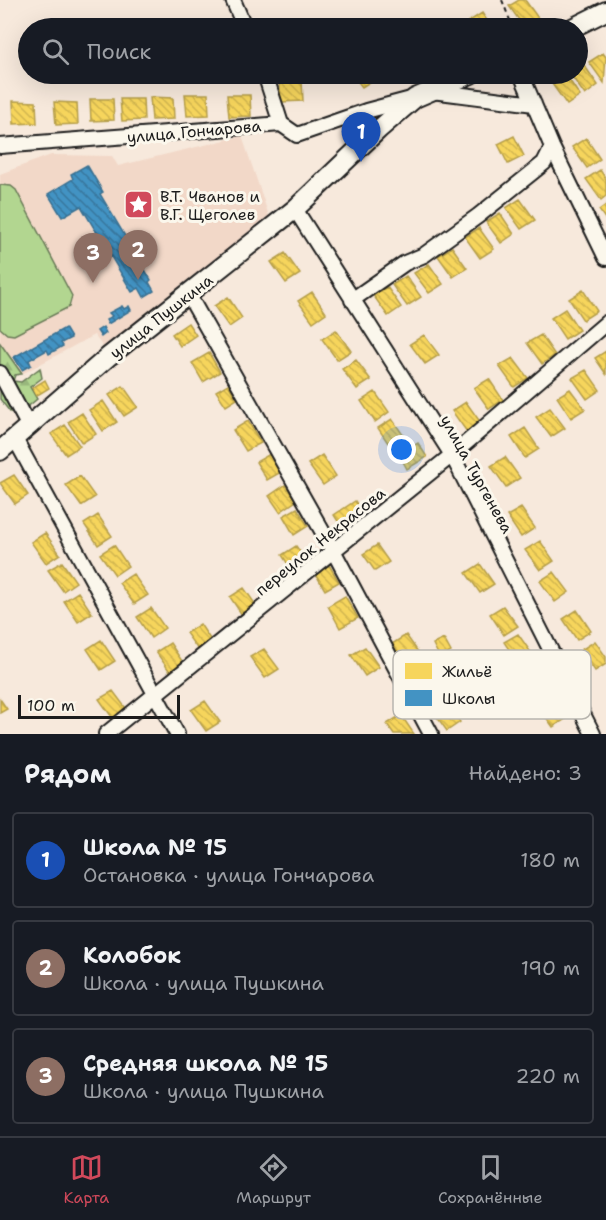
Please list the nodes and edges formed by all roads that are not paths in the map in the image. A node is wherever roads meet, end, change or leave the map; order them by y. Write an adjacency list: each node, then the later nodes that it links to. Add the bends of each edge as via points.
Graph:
1 (232, 0): 3 (street)
2 (606, 11): 4 (street)
3 (240, 18)
4 (588, 20)
5 (268, 84): 10 (street)
6 (447, 84): 8 (street, улица Гончарова)
7 (525, 84): 9 (street)
8 (423, 94): 9 (street); 10 (street, улица Гончарова, via 297,135); 13 (street, улица Гончарова, via 378,130)
9 (534, 104): 12 (street)
10 (281, 124): 11 (street, улица Гончарова)
11 (0, 146)
12 (552, 147): 15 (street); 17 (street, via 544,163 478,216)
13 (324, 183): 14 (street, улица Пушкина)
14 (295, 209): 16 (street, улица Пушкина); 17 (street, улица Тургенева)
15 (606, 258)
16 (188, 294): 20 (street, улица Пушкина); 23 (street)
17 (352, 300): 22 (street, улица Тургенева)
18 (606, 323): 22 (street, переулок Некрасова)
19 (0, 373): 20 (street)
20 (21, 431): 21 (street, улица Пушкина); 26 (street)
21 (0, 451)
22 (452, 455): 23 (street, переулок Некрасова); 24 (street, улица Тургенева)
23 (334, 552): 25 (street); 26 (street, переулок Некрасова)
24 (551, 650)
25 (393, 663)
26 (157, 693): 29 (street, переулок Некрасова); 30 (street)
27 (423, 719): 31 (street)
28 (585, 719): 32 (street, улица Тургенева)
29 (106, 734)
30 (177, 734)
31 (431, 734)
32 (593, 734)

